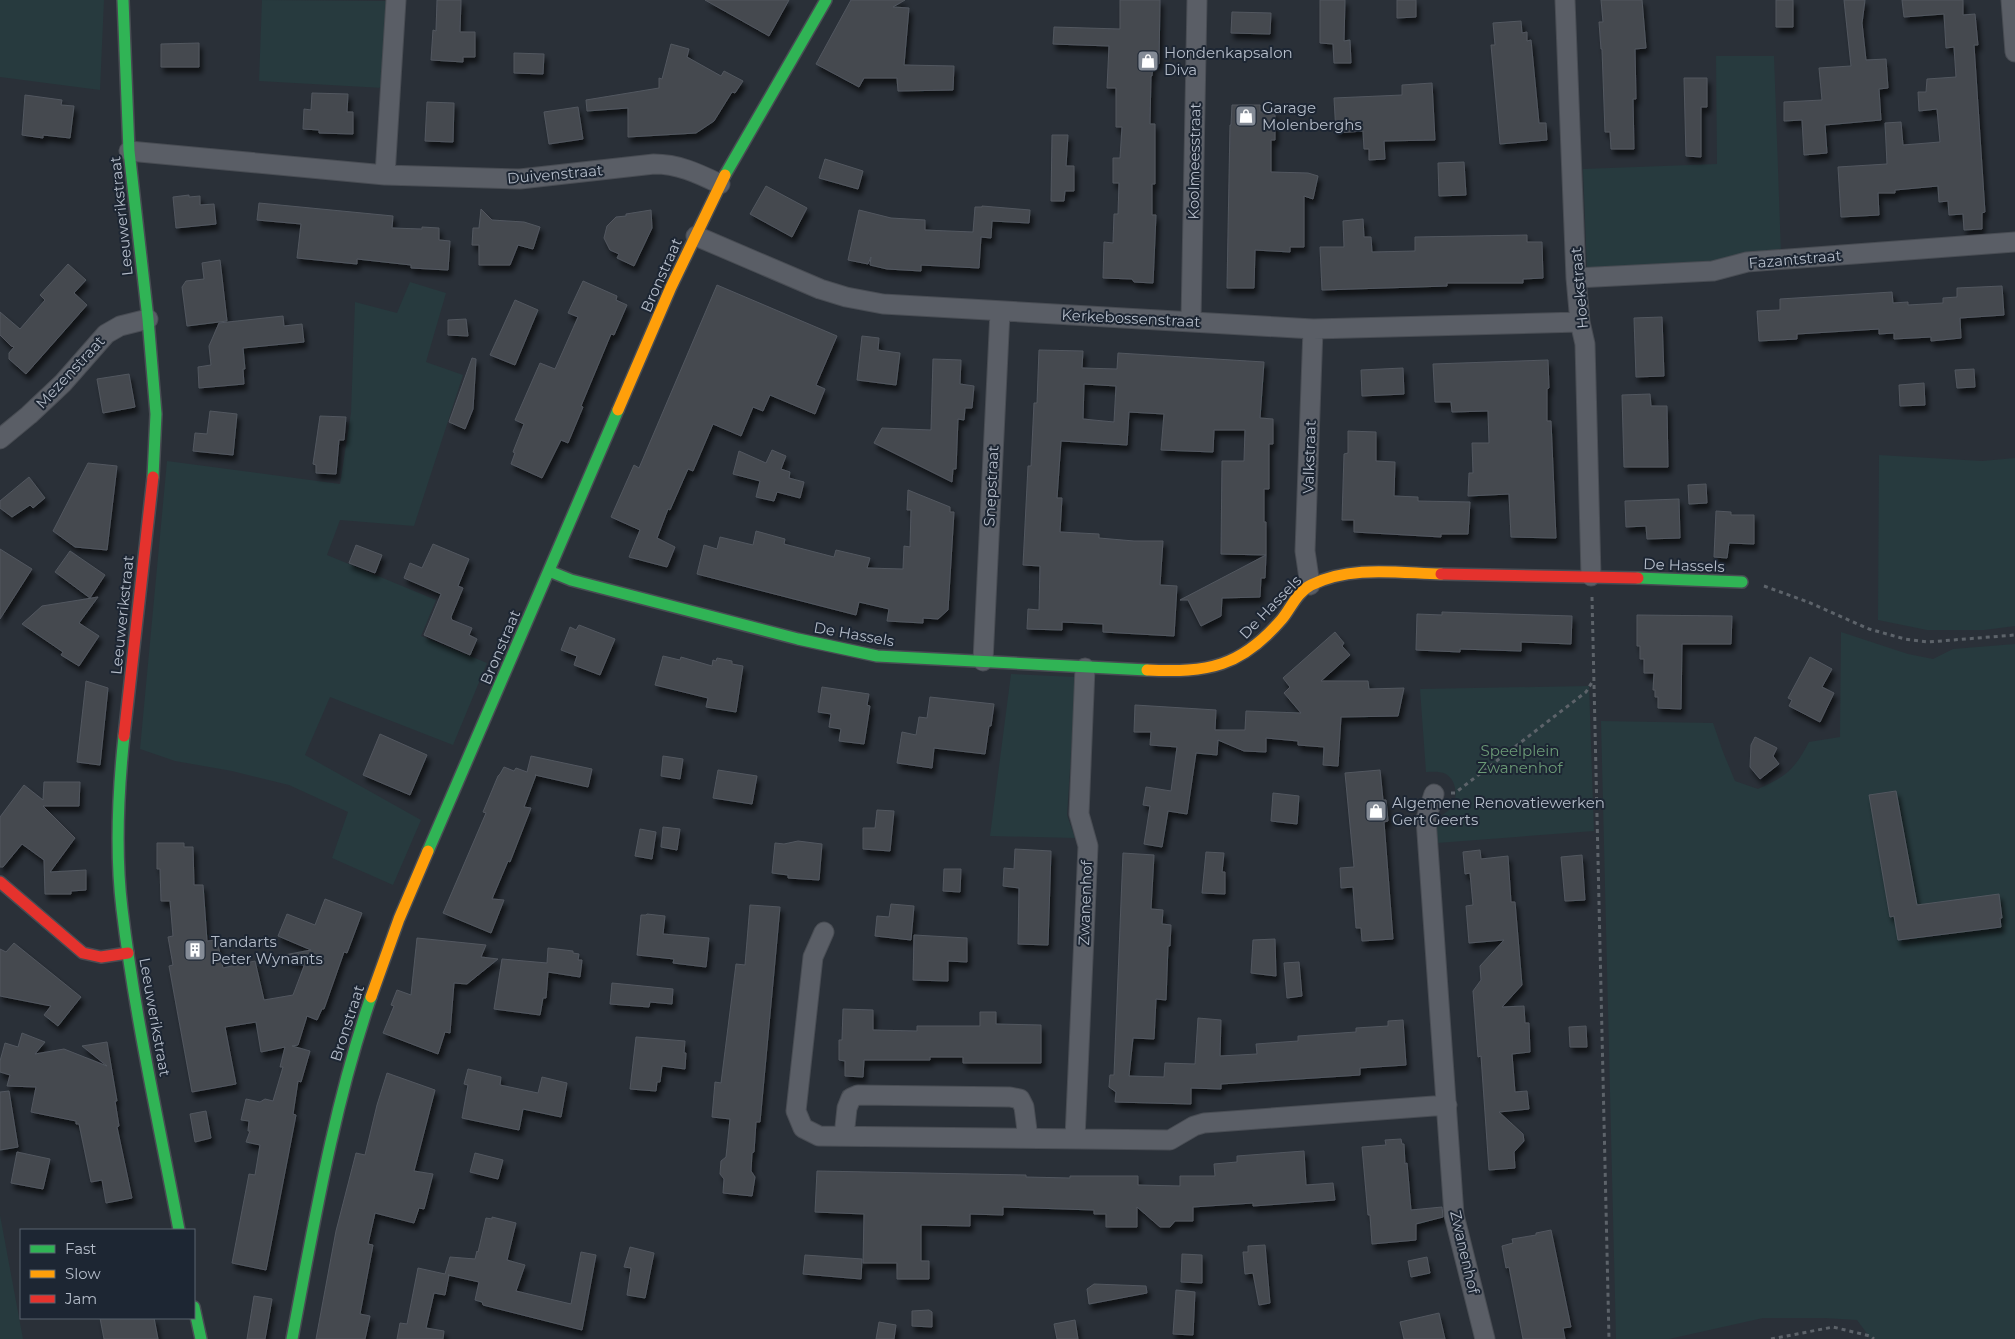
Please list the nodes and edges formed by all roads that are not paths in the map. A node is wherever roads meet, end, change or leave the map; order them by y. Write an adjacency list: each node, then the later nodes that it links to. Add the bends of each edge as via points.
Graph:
1 (124, 0): 8 (street, Leeuwerikstraat)
2 (396, 0): 9 (street)
3 (826, 0): 10 (street, Bronstraat)
4 (1197, 0): 16 (street, Koolmeesstraat)
5 (1565, 0): 13 (street, Hoekstraat)
6 (2011, 0): 7 (street)
7 (2015, 52)
8 (129, 151): 9 (street, Duivenstraat); 15 (street, Leeuwerikstraat)
9 (385, 176): 10 (street, Duivenstraat, via 520,179 669,164)
10 (720, 184): 11 (street, Bronstraat)
11 (696, 236): 14 (street, Kerkebossenstraat, via 846,297 883,304); 20 (street, Bronstraat)
12 (2015, 242): 13 (street, Fazantstraat, via 1747,262 1713,271)
13 (1576, 278): 17 (street, Hoekstraat)
14 (1000, 312): 16 (street, Kerkebossenstraat); 24 (street, Snepstraat)
15 (148, 319): 19 (street, Mezenstraat, via 120,326 106,334 63,383); 29 (street, Leeuwerikstraat, via 156,414 155,461 122,757 118,823 122,908)
16 (1191, 321): 18 (street, Kerkebossenstraat)
17 (1580, 322): 18 (street, Kerkebossenstraat); 21 (street, Hoekstraat, via 1585,344)
18 (1313, 329): 23 (street, Valkstraat, via 1306,550)
19 (0, 439)
20 (549, 572): 24 (street, De Hassels, via 798,639 877,656); 37 (street, Bronstraat, via 399,919 362,1022 330,1143)
21 (1591, 576): 22 (street, De Hassels); 23 (street, De Hassels, via 1350,572)
22 (1742, 582)
23 (1310, 584): 25 (street, De Hassels, via 1253,649 1230,662 1200,670)
24 (983, 661): 25 (street, De Hassels)
25 (1085, 668): 33 (street, Zwanenhof, via 1079,814 1088,846)
26 (1434, 794): 30 (street, Zwanenhof, via 1426,819)
27 (0, 882): 29 (street, via 83,953 101,956)
28 (824, 932): 31 (street, via 813,957 796,1111 803,1128 819,1136)
29 (128, 953): 34 (street, Leeuwerikstraat)
30 (1447, 1105): 33 (street, via 1204,1123 1170,1140); 38 (street, Zwanenhof, via 1454,1215)
31 (844, 1136): 32 (street); 32 (street, via 847,1108 851,1098 858,1095 982,1096 1020,1100)
32 (1028, 1138): 33 (street)
33 (1075, 1138)
34 (179, 1229)
35 (195, 1312): 36 (street)
36 (201, 1339)
37 (292, 1339)
38 (1485, 1339)

